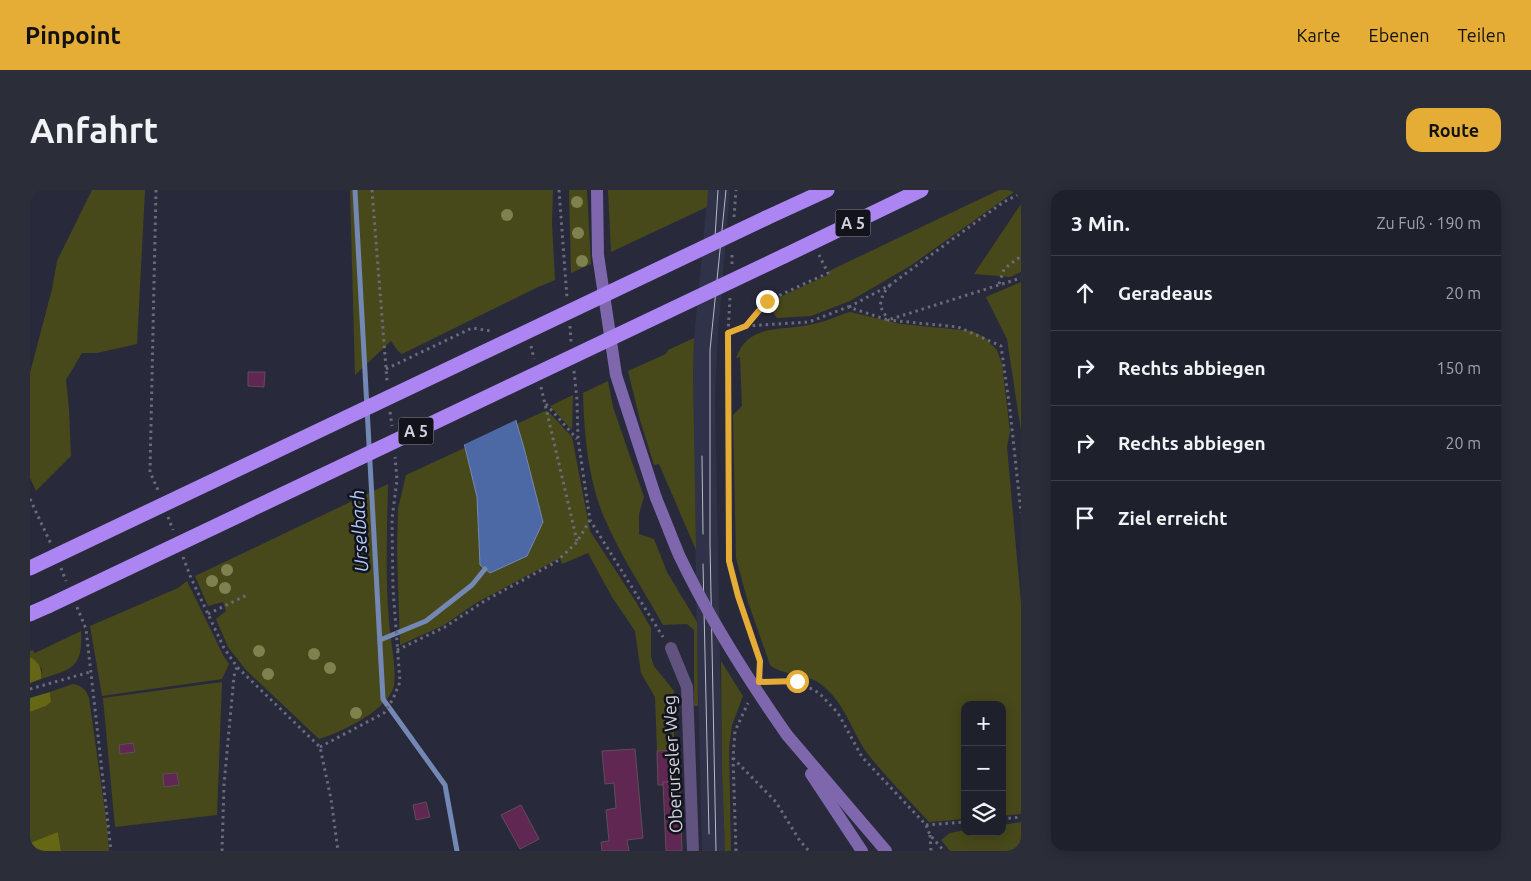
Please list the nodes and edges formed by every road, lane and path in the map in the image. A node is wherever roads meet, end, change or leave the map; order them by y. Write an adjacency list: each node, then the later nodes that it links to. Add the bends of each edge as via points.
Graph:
1 (156, 190): 10 (path)
2 (372, 190): 27 (path)
3 (559, 190): 19 (path)
4 (597, 190): 50 (main road, bridge, via 598,255 616,375 656,498 680,555 718,628)
5 (736, 190): 9 (path)
6 (827, 190): 37 (highway, A 5, bridge)
7 (921, 190): 11 (highway, A 5)
8 (1021, 193): 16 (path, via 1002,203)
9 (734, 218)
10 (156, 220)
11 (812, 242): 23 (path, via 828,273 767,301); 39 (highway, A 5, bridge)
12 (732, 247): 14 (path)
13 (1021, 256): 17 (path, via 1004,269)
14 (731, 266)
15 (1021, 278): 17 (path)
16 (890, 285): 20 (path); 21 (path, via 880,306)
17 (999, 285): 21 (path)
18 (730, 295): 24 (path)
19 (568, 306)
20 (848, 307): 21 (path); 23 (path, via 809,322)
21 (888, 320): 33 (path, via 958,327 1001,346)
22 (569, 325): 25 (path)
23 (746, 326): 24 (path)
24 (728, 333): 46 (path, via 729,561 760,661)
25 (571, 344)
26 (573, 363): 30 (path)
27 (388, 388)
28 (390, 406): 29 (path)
29 (392, 434)
30 (578, 439): 34 (path); 36 (path, via 544,402)
31 (394, 452): 43 (path, via 397,480 392,518 393,590)
32 (30, 499): 35 (path)
33 (1021, 513)
34 (590, 520): 36 (path); 41 (path)
35 (41, 521)
36 (577, 542): 43 (path, via 556,562 486,600 446,627)
37 (30, 568)
38 (247, 595): 40 (path)
39 (30, 614)
40 (208, 614)
41 (671, 648): 60 (street, Oberurseler Weg, via 687,687)
42 (88, 650): 45 (path)
43 (397, 650): 59 (path, via 400,682 384,712 320,747)
44 (237, 667): 58 (path, via 224,786)
45 (90, 672): 48 (path); 57 (path)
46 (759, 675)
47 (759, 682): 55 (path, via 797,681 819,693 838,713 862,757)
48 (30, 689)
49 (749, 700): 51 (path, via 735,731)
50 (787, 735): 63 (main road); 64 (main road)
51 (733, 758): 61 (path); 62 (path, via 776,802)
52 (1021, 818): 53 (path)
53 (1006, 819)
54 (961, 822): 55 (path)
55 (926, 825): 56 (path)
56 (930, 834): 65 (path); 66 (path)
57 (111, 851)
58 (222, 851)
59 (338, 851)
60 (693, 851)
61 (736, 851)
62 (809, 851)
63 (862, 851)
64 (886, 851)
65 (931, 851)
66 (944, 851)

